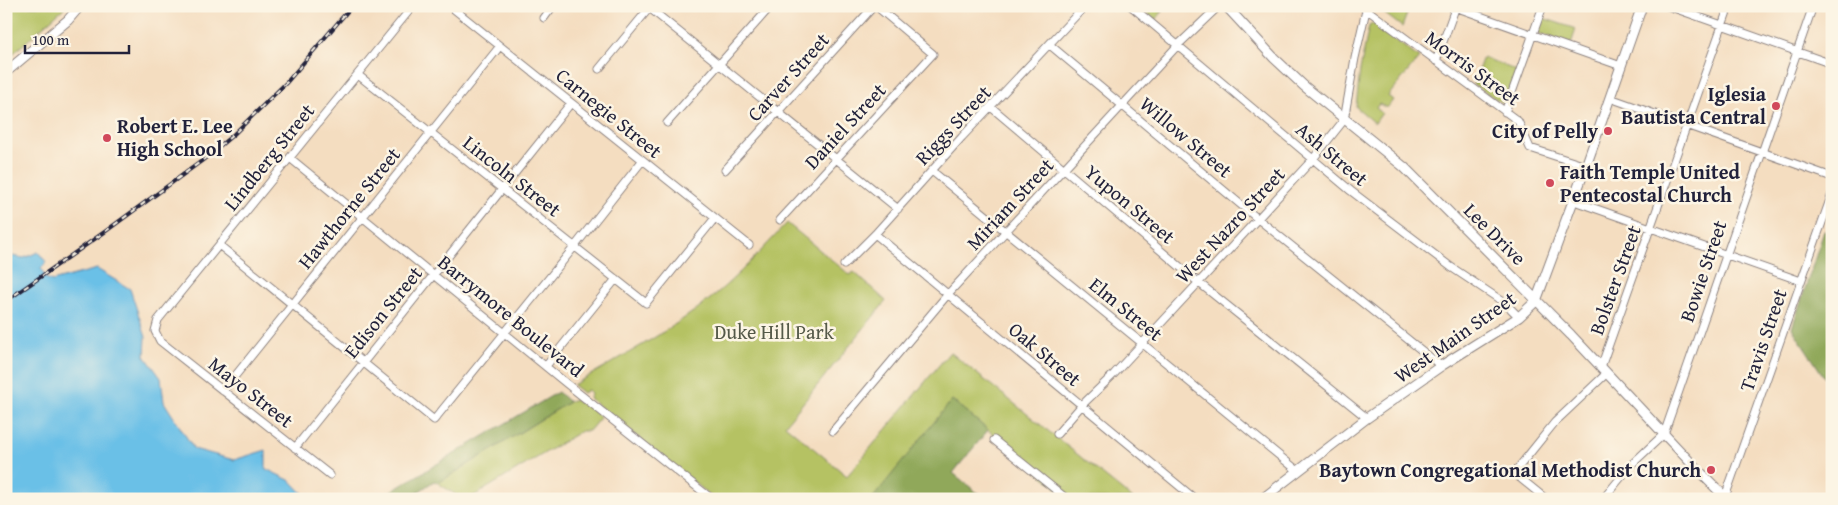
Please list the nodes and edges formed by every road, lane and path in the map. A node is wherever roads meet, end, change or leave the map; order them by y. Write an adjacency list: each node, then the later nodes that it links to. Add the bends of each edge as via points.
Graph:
1 (80, 6): 31 (main road)
2 (413, 6): 32 (street, Lindberg Street)
3 (450, 6): 24 (street, Carnegie Street)
4 (553, 6): 19 (street)
5 (771, 6): 27 (street)
6 (875, 6): 37 (street, Carver Street); 45 (street, Daniel Street, via 933,54)
7 (1085, 6): 22 (street, Riggs Street)
8 (1131, 6): 23 (street, Ash Street)
9 (1219, 6): 23 (street, Miriam Street)
10 (1226, 6): 39 (main road, Lee Drive, via 1274,58)
11 (1543, 6): 21 (street)
12 (1642, 6): 29 (main road, West Main Street)
13 (1668, 6): 20 (street)
14 (1728, 6): 20 (street, Bolster Street)
15 (1813, 6): 25 (street, Bowie Street)
16 (649, 7): 27 (street); 30 (street)
17 (1365, 7): 26 (street, Morris Street); 39 (street, West Nazro Street)
18 (1455, 7): 21 (street); 26 (street)
19 (544, 18)
20 (1722, 25): 25 (street); 41 (street, Bolster Street)
21 (1533, 35): 29 (street); 38 (street)
22 (1050, 45): 35 (street, Willow Street); 36 (street, Riggs Street)
23 (1178, 45): 35 (street, Miriam Street); 46 (street, Ash Street)
24 (500, 46): 34 (street, Carnegie Street); 42 (street, Hawthorne Street)
25 (1798, 51): 28 (street); 43 (street, Bowie Street)
26 (1436, 61): 38 (street, Morris Street)
27 (719, 64): 37 (street); 40 (street)
28 (1832, 64)
29 (1620, 66): 33 (main road, West Main Street)
30 (599, 68)
31 (6, 72)
32 (358, 74): 42 (street, Lincoln Street); 44 (street, Lindberg Street)
33 (1610, 98): 41 (street); 48 (main road, West Main Street)
34 (571, 103): 47 (street, Carnegie Street); 53 (street, Edison Street)
35 (1122, 105): 50 (street, Miriam Street); 59 (street, Willow Street)
36 (991, 108): 50 (street, Yupon Street); 51 (street, Riggs Street)
37 (779, 112): 45 (street); 49 (street, Carver Street)
38 (1505, 112): 48 (street, Morris Street, via 1518,122 1530,148)
39 (1344, 120): 46 (street, West Nazro Street); 74 (main road, Lee Drive, via 1404,167)
40 (667, 123)
41 (1686, 125): 43 (street); 61 (street, Bolster Street)
42 (430, 132): 53 (street, Lincoln Street); 57 (street, Hawthorne Street)
43 (1762, 152): 52 (street); 67 (street, Bowie Street)
44 (290, 158): 57 (street, Barrymore Boulevard); 64 (street, Lindberg Street)
45 (837, 159): 56 (street); 60 (street, Daniel Street)
46 (1313, 159): 59 (street, West Nazro Street); 76 (street, Ash Street, via 1451,267 1505,303)
47 (642, 161): 58 (street, Carnegie Street); 66 (street)
48 (1586, 166): 55 (main road, West Main Street)
49 (725, 170)
50 (1064, 170): 62 (street, Miriam Street); 72 (street, Yupon Street)
51 (932, 171): 56 (street, Riggs Street); 62 (street, Elm Street)
52 (1832, 177)
53 (503, 189): 66 (street, Lincoln Street); 69 (street, Edison Street)
54 (1832, 194): 71 (street, Travis Street)
55 (1574, 201): 61 (street); 74 (main road, West Main Street)
56 (898, 209): 63 (street, Riggs Street)
57 (362, 217): 69 (street, Barrymore Boulevard); 75 (street, Hawthorne Street)
58 (715, 218): 65 (street, Carnegie Street); 70 (street, Lincoln Street, via 646,303)
59 (1258, 219): 72 (street, West Nazro Street); 82 (street, Willow Street)
60 (780, 220)
61 (1650, 228): 67 (street); 83 (street, Bolster Street)
62 (1006, 231): 73 (street, Miriam Street); 79 (street, Elm Street)
63 (875, 234): 68 (street, Riggs Street); 73 (street, Oak Street)
64 (219, 245): 75 (street); 77 (street, Lindberg Street, via 158,320)
65 (749, 245)
66 (575, 246): 70 (street, Lincoln Street); 78 (street)
67 (1726, 254): 71 (street); 89 (street, Bowie Street)
68 (844, 265)
69 (434, 274): 78 (street, Barrymore Boulevard); 80 (street, Edison Street)
70 (616, 279): 81 (street)
71 (1802, 281): 94 (street, Travis Street)
72 (1198, 282): 79 (street, West Nazro Street); 86 (street, Yupon Street)
73 (948, 294): 85 (street, Oak Street); 87 (street, Miriam Street)
74 (1536, 301): 76 (main road, West Main Street); 83 (main road, Lee Drive)
75 (292, 305): 80 (street); 84 (street, Hawthorne Street)
76 (1519, 317): 82 (main road, West Main Street)
77 (155, 331): 84 (street, Mayo Street, via 160,341)
78 (504, 333): 80 (street, via 434,420); 81 (street, Barrymore Boulevard)
79 (1142, 344): 85 (street, West Nazro Street); 92 (street, Elm Street)
80 (363, 363): 91 (street, Edison Street)
81 (546, 366): 95 (street, Barrymore Boulevard)
82 (1441, 366): 86 (main road, West Main Street)
83 (1604, 370): 89 (main road, Lee Drive); 99 (street, Bolster Street, via 1554,422 1514,473)
84 (223, 391): 91 (street, Mayo Street)
85 (1082, 405): 88 (street, West Nazro Street); 97 (street, Oak Street)
86 (1367, 418): 92 (main road, West Main Street)
87 (833, 431)
88 (1057, 434)
89 (1664, 434): 94 (main road, Lee Drive); 100 (street, Bowie Street, via 1632,464)
90 (994, 440): 96 (street)
91 (295, 448): 93 (street, Mayo Street)
92 (1298, 472): 98 (main road, West Main Street)
93 (330, 476)
94 (1726, 498)
95 (712, 499)
96 (1067, 499)
97 (1195, 499)
98 (1262, 499)
99 (1546, 499)
100 (1603, 499)

